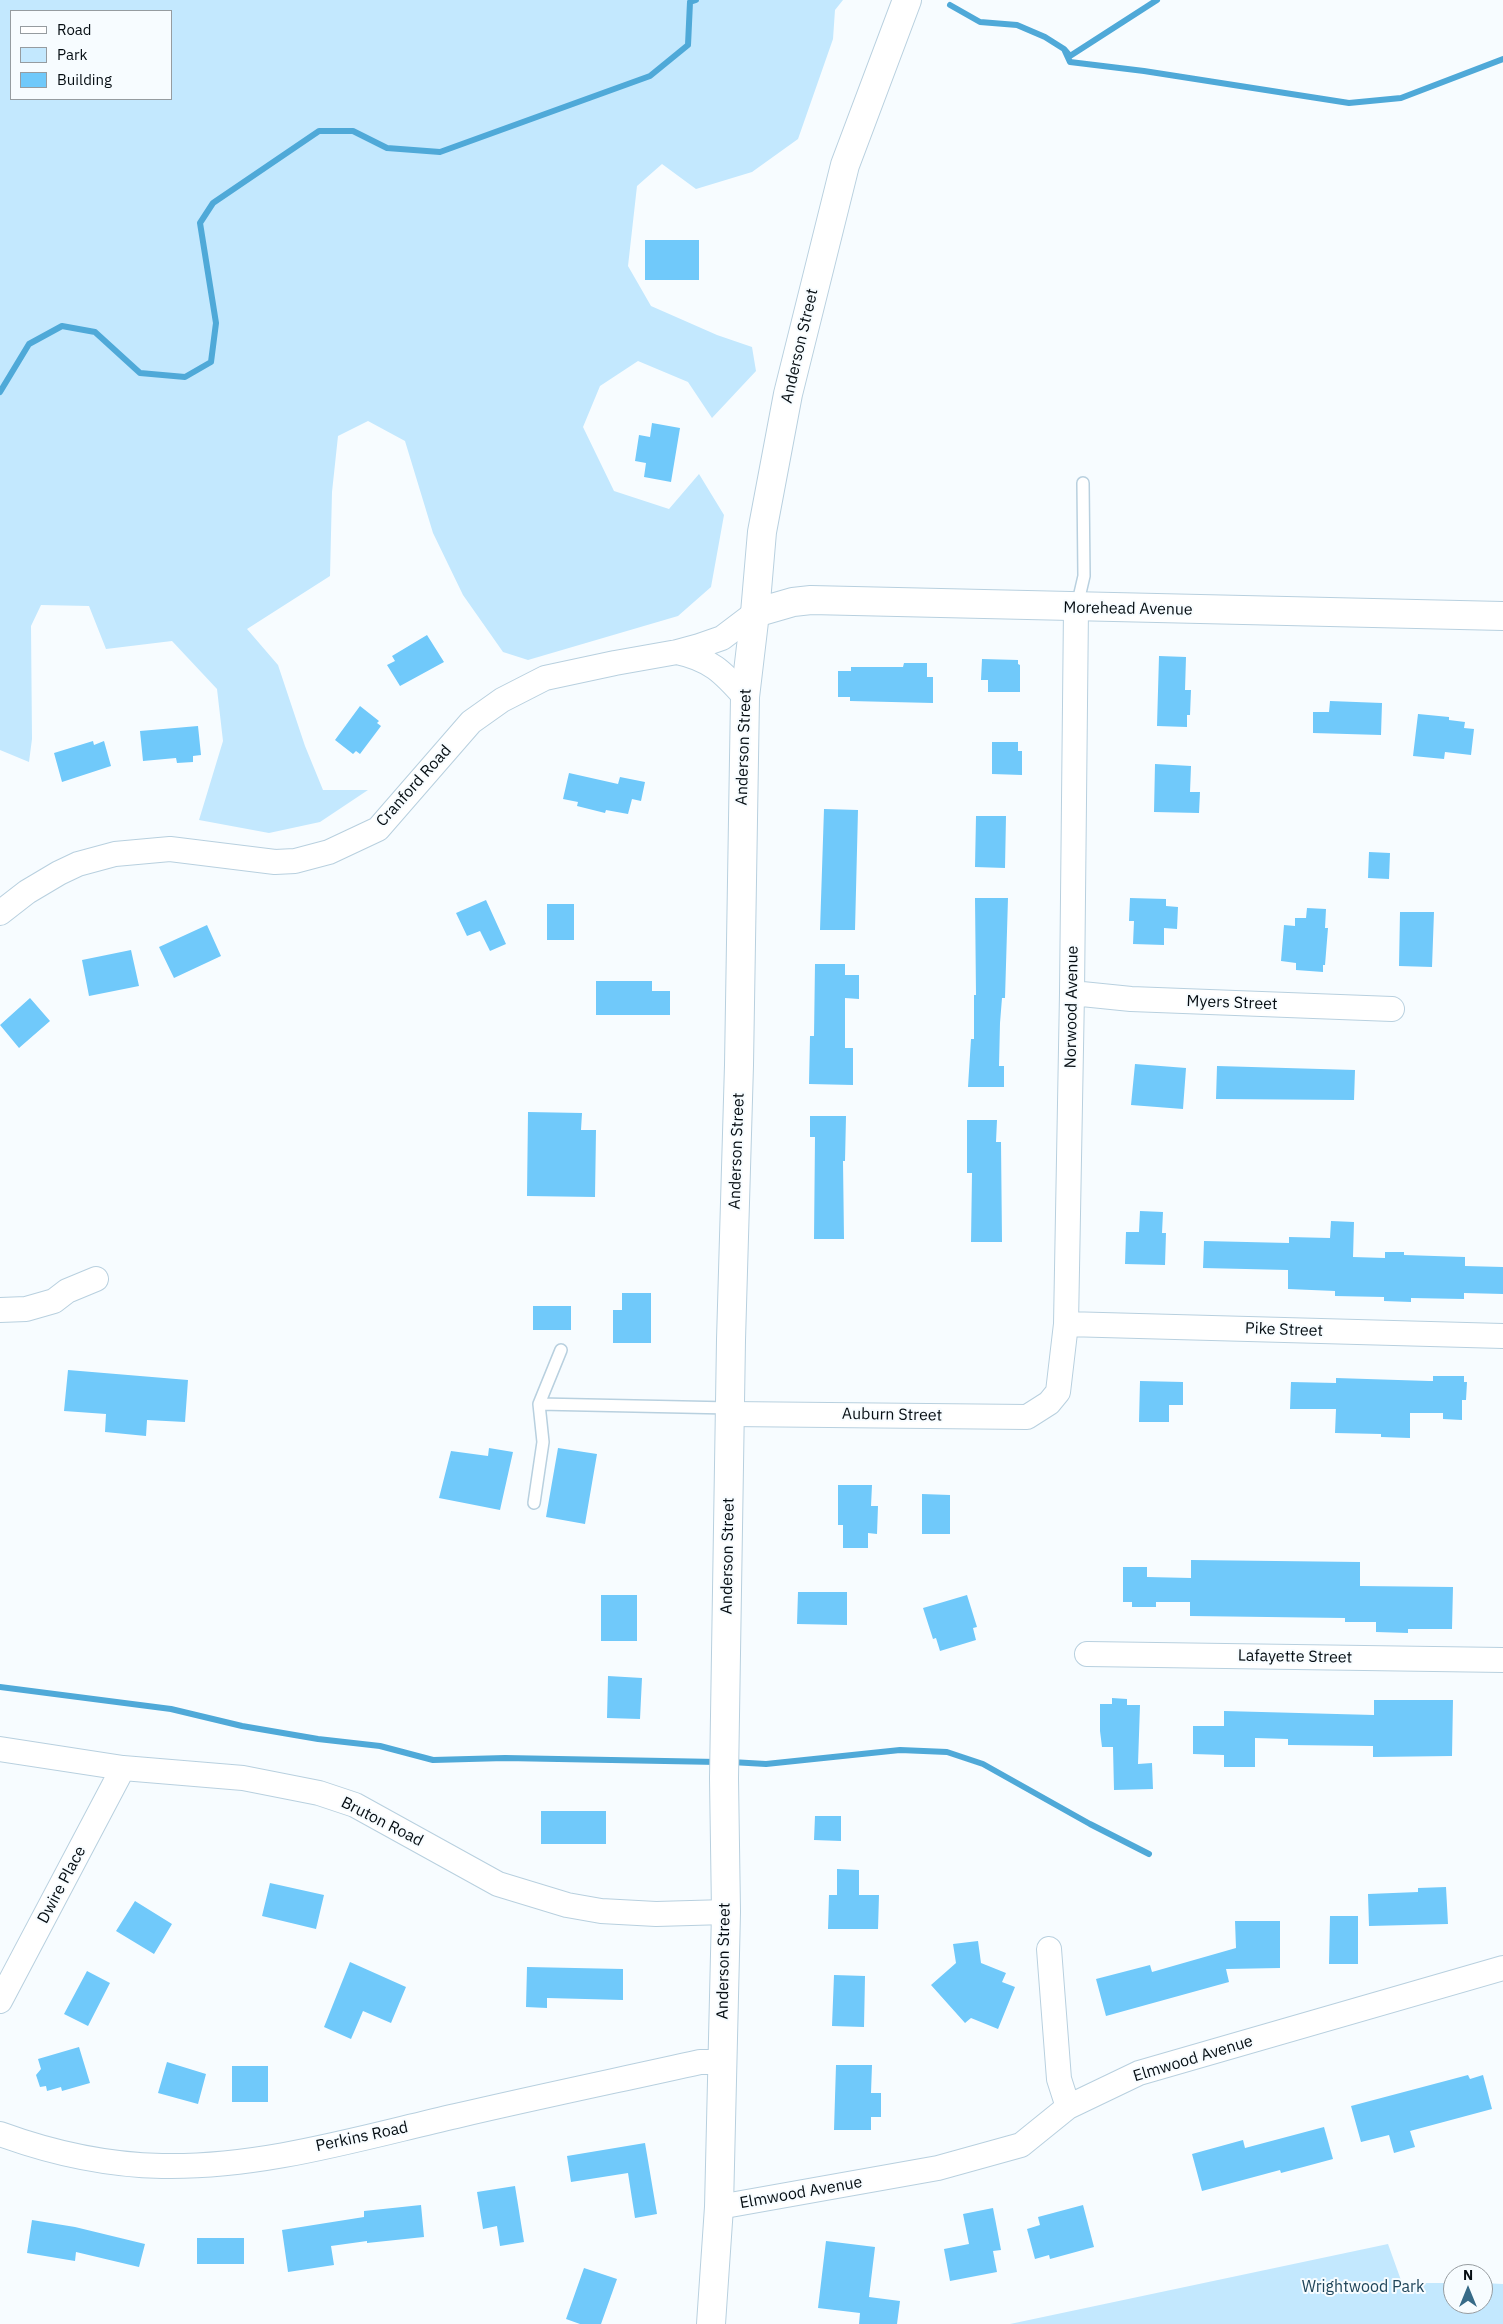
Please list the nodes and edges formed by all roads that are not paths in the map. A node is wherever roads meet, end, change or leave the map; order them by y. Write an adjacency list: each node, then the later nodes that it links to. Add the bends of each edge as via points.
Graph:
1 (907, 0): 4 (street, Anderson Street, via 845,165 820,258 788,394 762,532)
2 (1083, 483): 3 (lane, via 1084,576)
3 (1076, 608): 4 (street, Morehead Avenue, via 811,600); 5 (street, Morehead Avenue); 9 (street, Norwood Avenue)
4 (755, 612): 6 (street, Cranford Road, via 722,638); 7 (street, Anderson Street)
5 (1503, 616)
6 (677, 652): 7 (street, Cranford Road, via 697,656 712,664); 8 (street, Cranford Road, via 545,678 502,700 471,722 378,829 328,852 295,861 275,862 170,849 115,854 59,873)
7 (744, 697): 18 (street, Anderson Street)
8 (0, 913)
9 (1072, 993): 10 (street, Myers Street, via 1132,999); 13 (street, Norwood Avenue)
10 (1392, 1009)
11 (96, 1279): 12 (street, via 67,1291 54,1301 26,1309)
12 (0, 1310)
13 (1066, 1324): 14 (street, Pike Street); 16 (street, Norwood Avenue, via 1058,1392)
14 (1503, 1336)
15 (561, 1350): 17 (lane)
16 (1049, 1403): 18 (street, Auburn Street, via 1027,1417)
17 (539, 1404): 18 (lane); 19 (lane, via 543,1442)
18 (730, 1411): 24 (street, Anderson Street, via 724,1778)
19 (534, 1503)
20 (1087, 1654): 21 (street, Lafayette Street)
21 (1503, 1660)
22 (0, 1749): 23 (street, Bruton Road)
23 (124, 1768): 24 (street, Bruton Road, via 243,1778 319,1793 355,1805 498,1884 567,1905 601,1911 656,1914); 27 (street, Dwire Place)
24 (726, 1912): 28 (street, Anderson Street)
25 (1048, 1949): 29 (street, via 1059,2079)
26 (1503, 1968): 29 (street, Elmwood Avenue, via 1139,2073)
27 (0, 2002)
28 (721, 2062): 30 (street, Perkins Road, via 700,2062 247,2160 164,2166 124,2164 76,2156); 31 (street, Anderson Street)
29 (1068, 2107): 31 (street, Elmwood Avenue, via 1021,2145 938,2168)
30 (0, 2134)
31 (719, 2207): 32 (street, Anderson Street)
32 (711, 2324)

